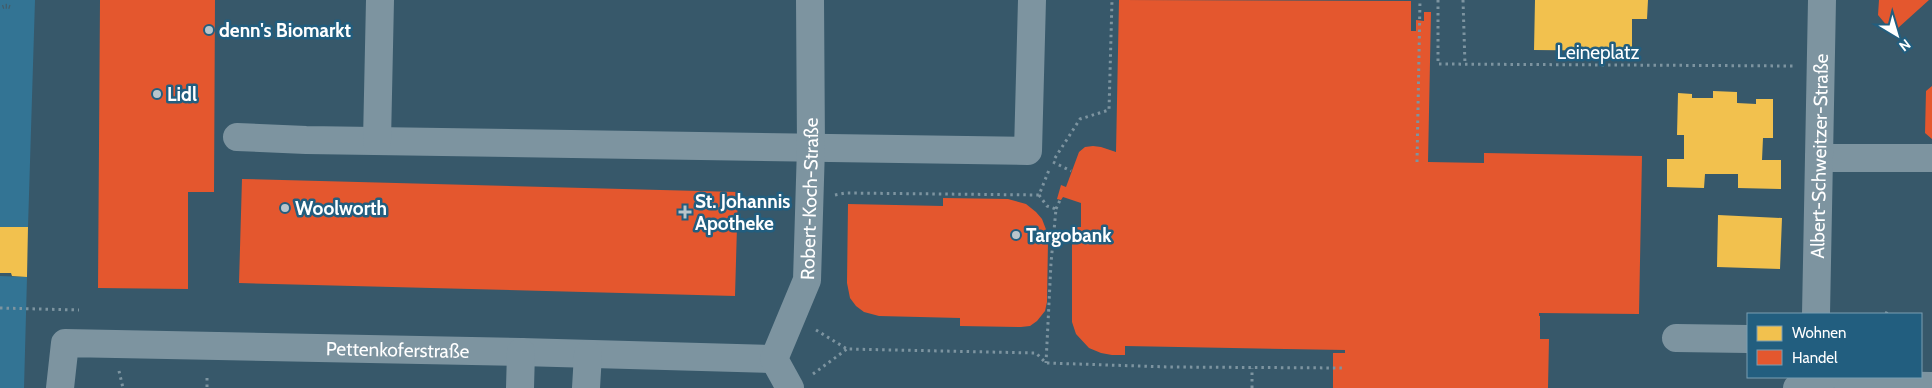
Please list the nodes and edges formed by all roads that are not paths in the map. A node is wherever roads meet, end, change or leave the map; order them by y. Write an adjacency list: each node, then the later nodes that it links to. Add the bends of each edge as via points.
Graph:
1 (380, 0): 6 (street)
2 (810, 0): 7 (street, Robert-Koch-Straße)
3 (1032, 0): 7 (street, via 1028,151)
4 (1822, 0): 8 (street, Albert-Schweitzer-Straße)
5 (237, 137): 6 (street)
6 (376, 141): 7 (street)
7 (811, 147): 15 (street, Robert-Koch-Straße, via 807,280)
8 (1819, 158): 9 (street); 10 (street, Albert-Schweitzer-Straße)
9 (1932, 158)
10 (1816, 313)
11 (1676, 338): 12 (street)
12 (1747, 339)
13 (521, 352): 14 (street, Pettenkoferstraße); 20 (street, Pettenkoferstraße, via 65,343); 21 (street)
14 (588, 354): 15 (street, Pettenkoferstraße); 22 (street)
15 (774, 359): 18 (street)
16 (1823, 378): 23 (street)
17 (1846, 378): 19 (street, via 1870,385)
18 (800, 382)
19 (1932, 386)
20 (60, 388)
21 (520, 388)
22 (586, 388)
23 (1798, 388)

